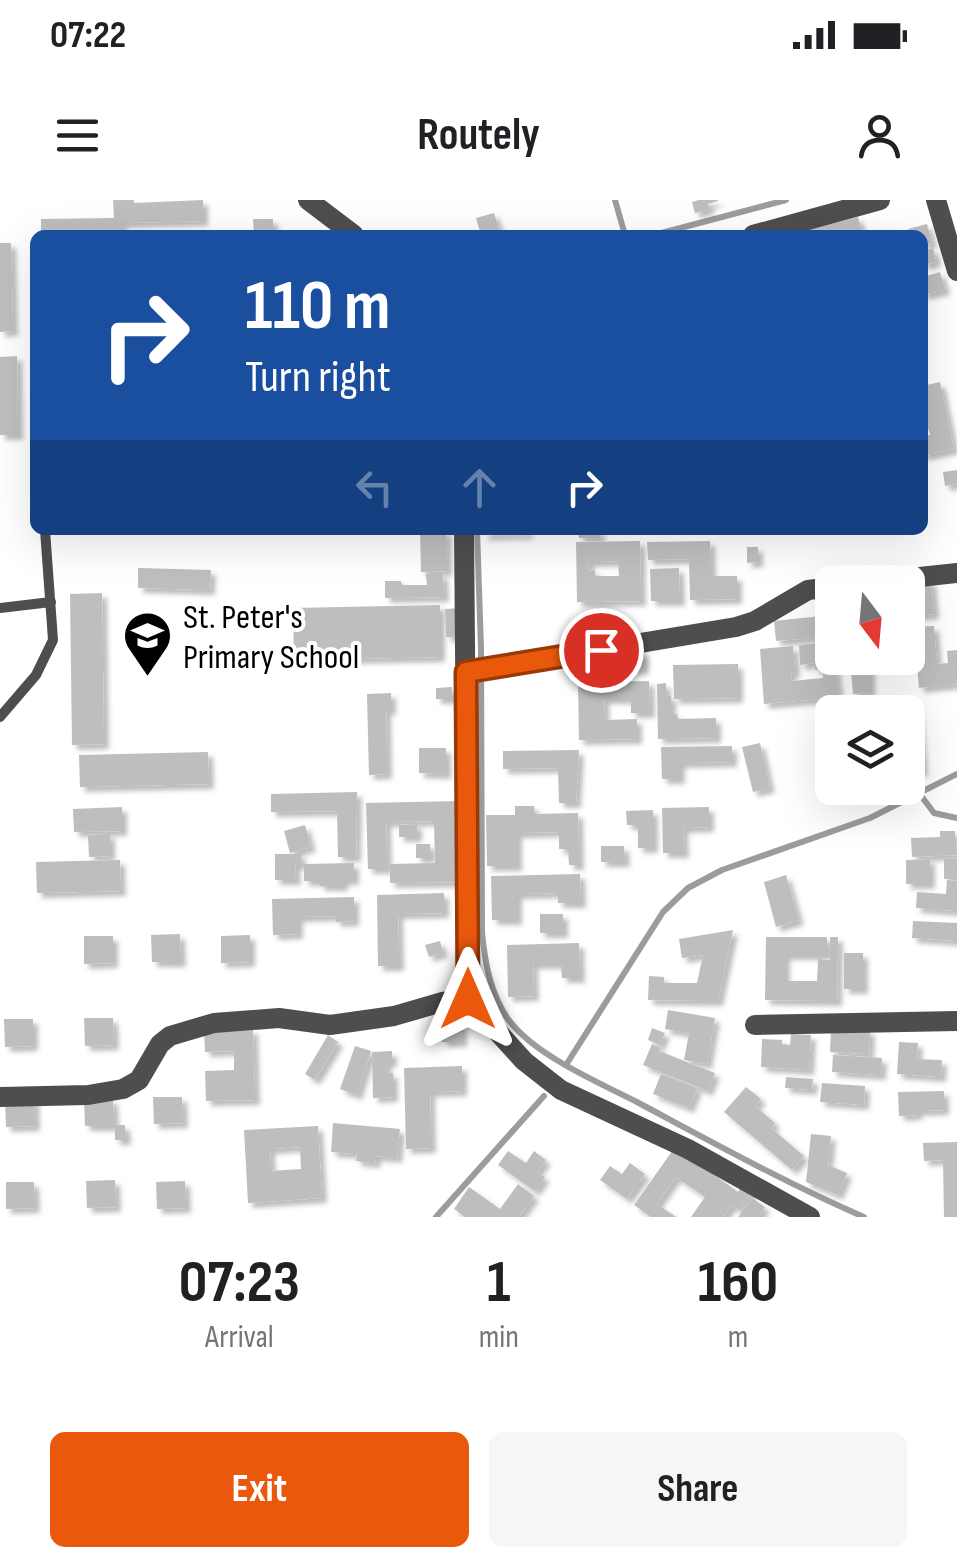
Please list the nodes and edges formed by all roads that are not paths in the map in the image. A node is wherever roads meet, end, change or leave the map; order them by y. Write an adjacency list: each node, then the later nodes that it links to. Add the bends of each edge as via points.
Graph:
1 (308, 200): 4 (street)
2 (880, 200): 5 (street)
3 (936, 200): 6 (street)
4 (347, 230)
5 (771, 230)
6 (957, 271)
7 (45, 535): 12 (lane)
8 (464, 535): 14 (street)
9 (957, 573): 10 (street)
10 (925, 576)
11 (815, 589): 14 (street, via 736,627)
12 (51, 602): 13 (lane); 15 (lane, via 53,640 36,675)
13 (0, 608)
14 (466, 672): 16 (street)
15 (0, 718)
16 (468, 999): 19 (street, via 330,1025 279,1018 214,1023 170,1036 140,1080 123,1089); 20 (street, via 524,1061 561,1090 688,1149)
17 (957, 1021): 18 (street)
18 (755, 1025)
19 (0, 1097)
20 (810, 1217)

